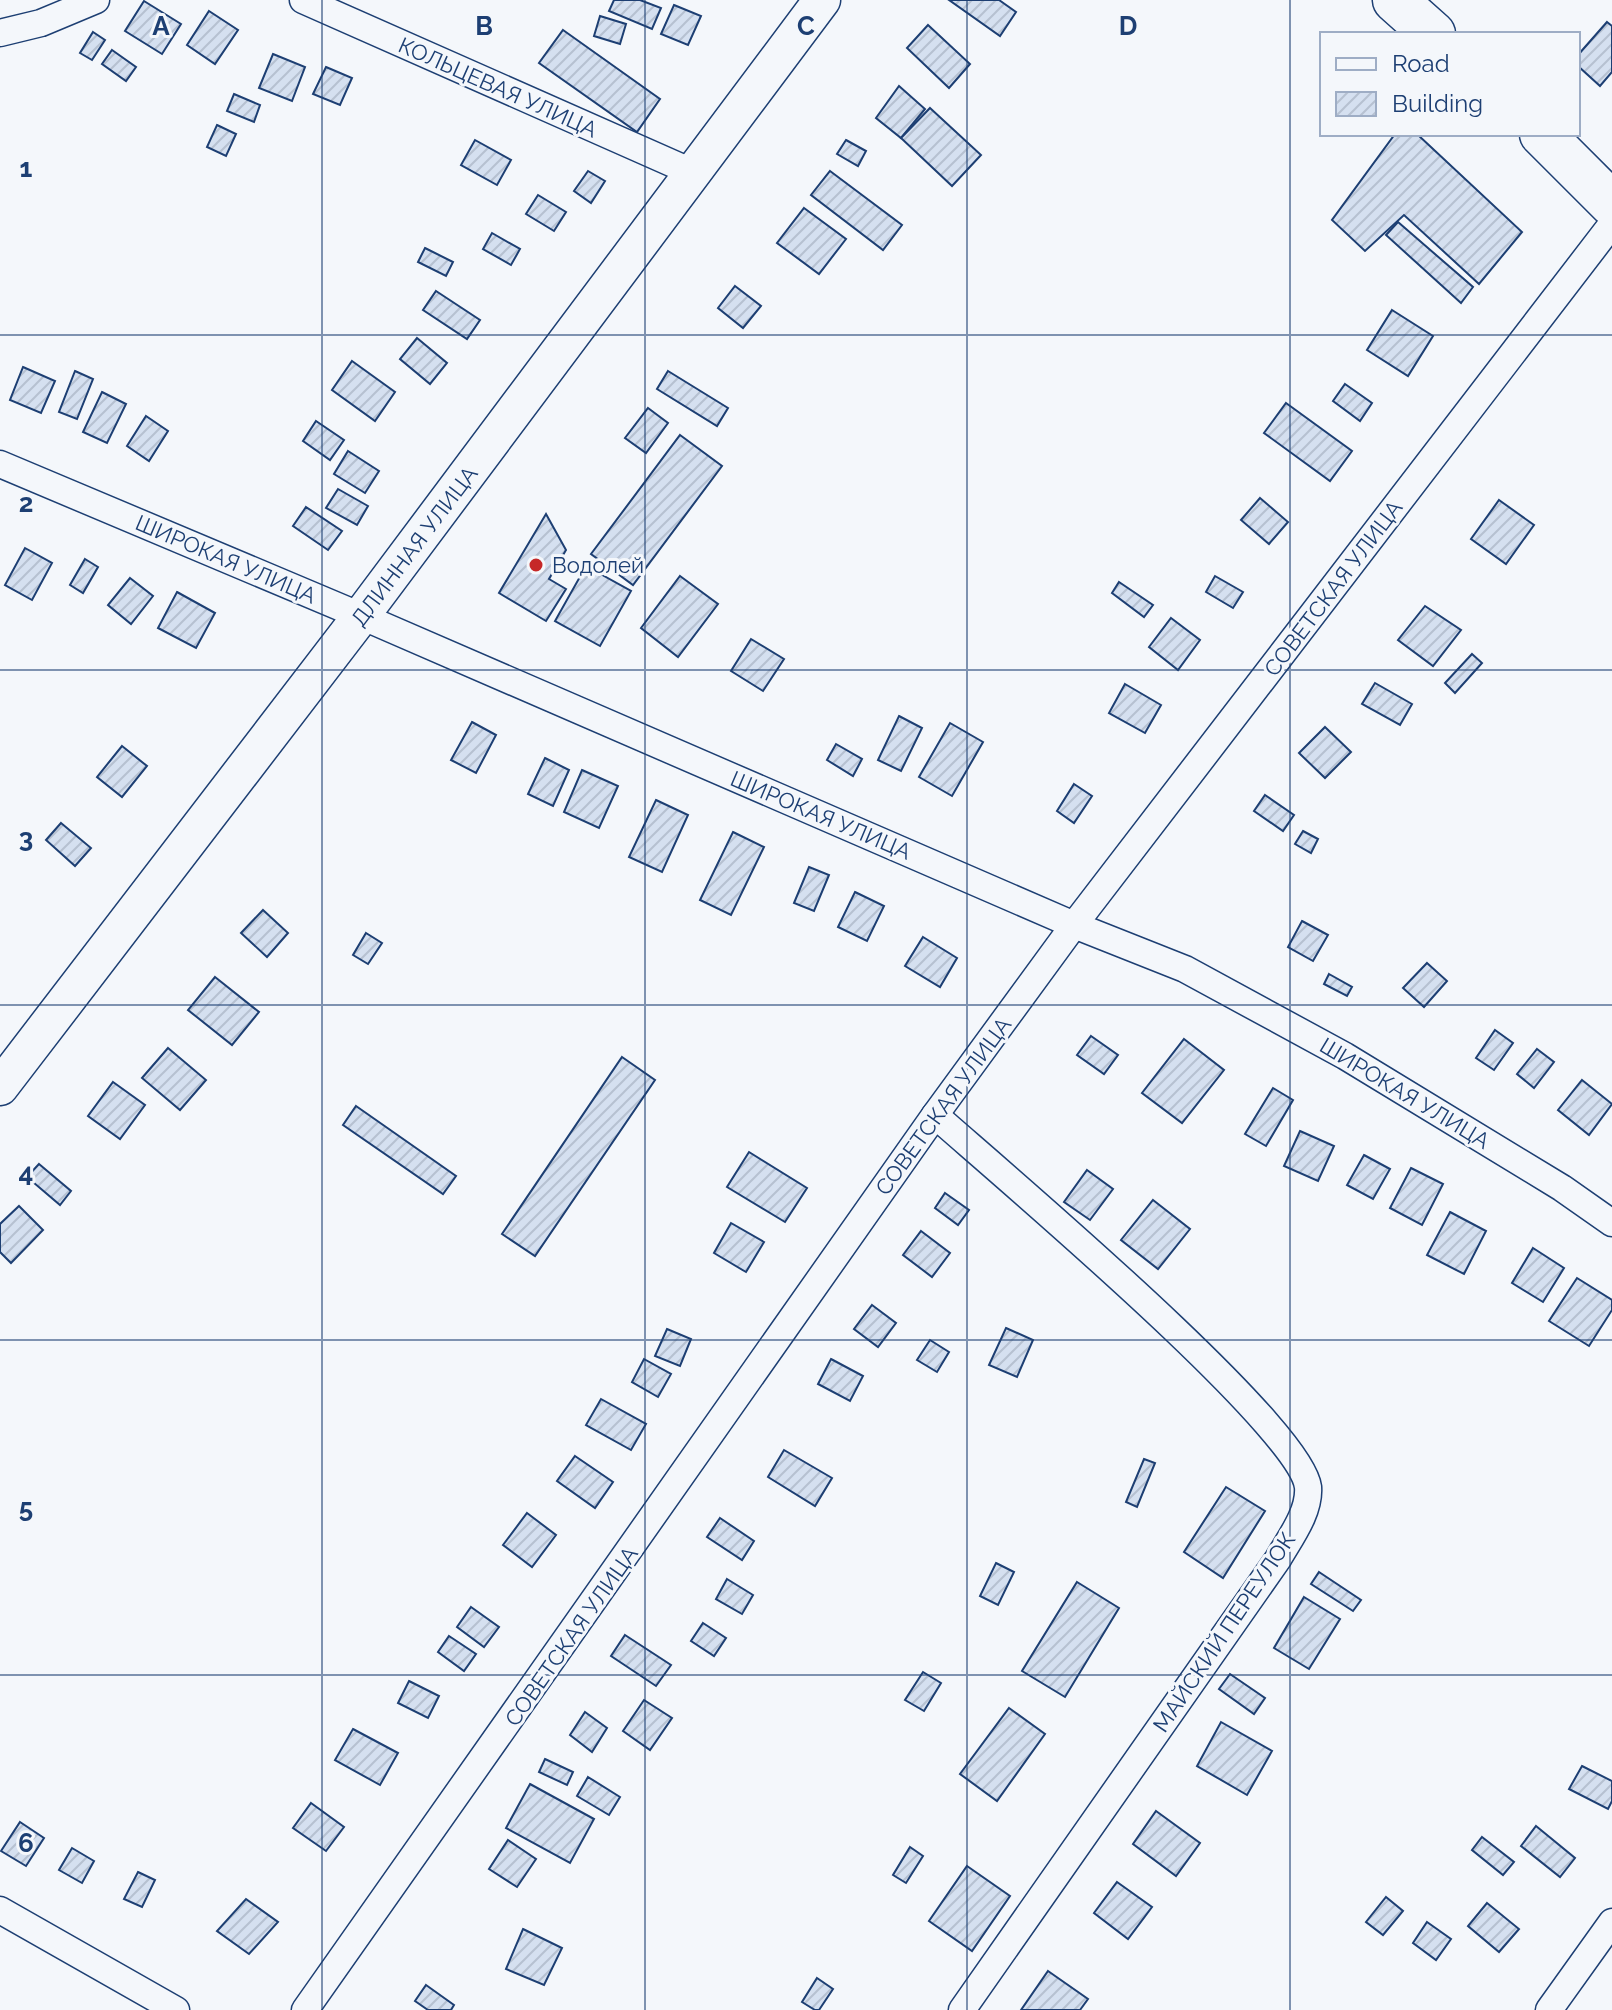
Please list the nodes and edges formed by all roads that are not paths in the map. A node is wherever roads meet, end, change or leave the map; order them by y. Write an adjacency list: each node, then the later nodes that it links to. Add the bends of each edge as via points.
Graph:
1 (96, 0): 6 (street)
2 (303, 0): 8 (street, КОЛЬЦЕВАЯ УЛИЦА)
3 (822, 0): 8 (main road, ДЛИННАЯ УЛИЦА)
4 (1395, 0): 5 (highway)
5 (1431, 32)
6 (0, 33)
7 (1544, 136): 9 (highway)
8 (694, 173): 12 (main road, ДЛИННАЯ УЛИЦА)
9 (1612, 204)
10 (1612, 224): 13 (street, СОВЕТСКАЯ УЛИЦА)
11 (0, 464): 12 (street, ШИРОКАЯ УЛИЦА)
12 (361, 616): 13 (street, ШИРОКАЯ УЛИЦА); 14 (main road, ДЛИННАЯ УЛИЦА)
13 (1074, 925): 15 (street, СОВЕТСКАЯ УЛИЦА); 16 (street, ШИРОКАЯ УЛИЦА, via 1185,969 1345,1056)
14 (0, 1087)
15 (935, 1115): 20 (street, СОВЕТСКАЯ УЛИЦА); 21 (street, МАЙСКИЙ ПЕРЕУЛОК, via 1188,1341 1287,1445 1308,1486 1304,1513 1278,1559)
16 (1612, 1223)
17 (0, 1910): 19 (street)
18 (1612, 1922): 22 (street)
19 (176, 2010)
20 (305, 2010)
21 (962, 2010)
22 (1549, 2010)

